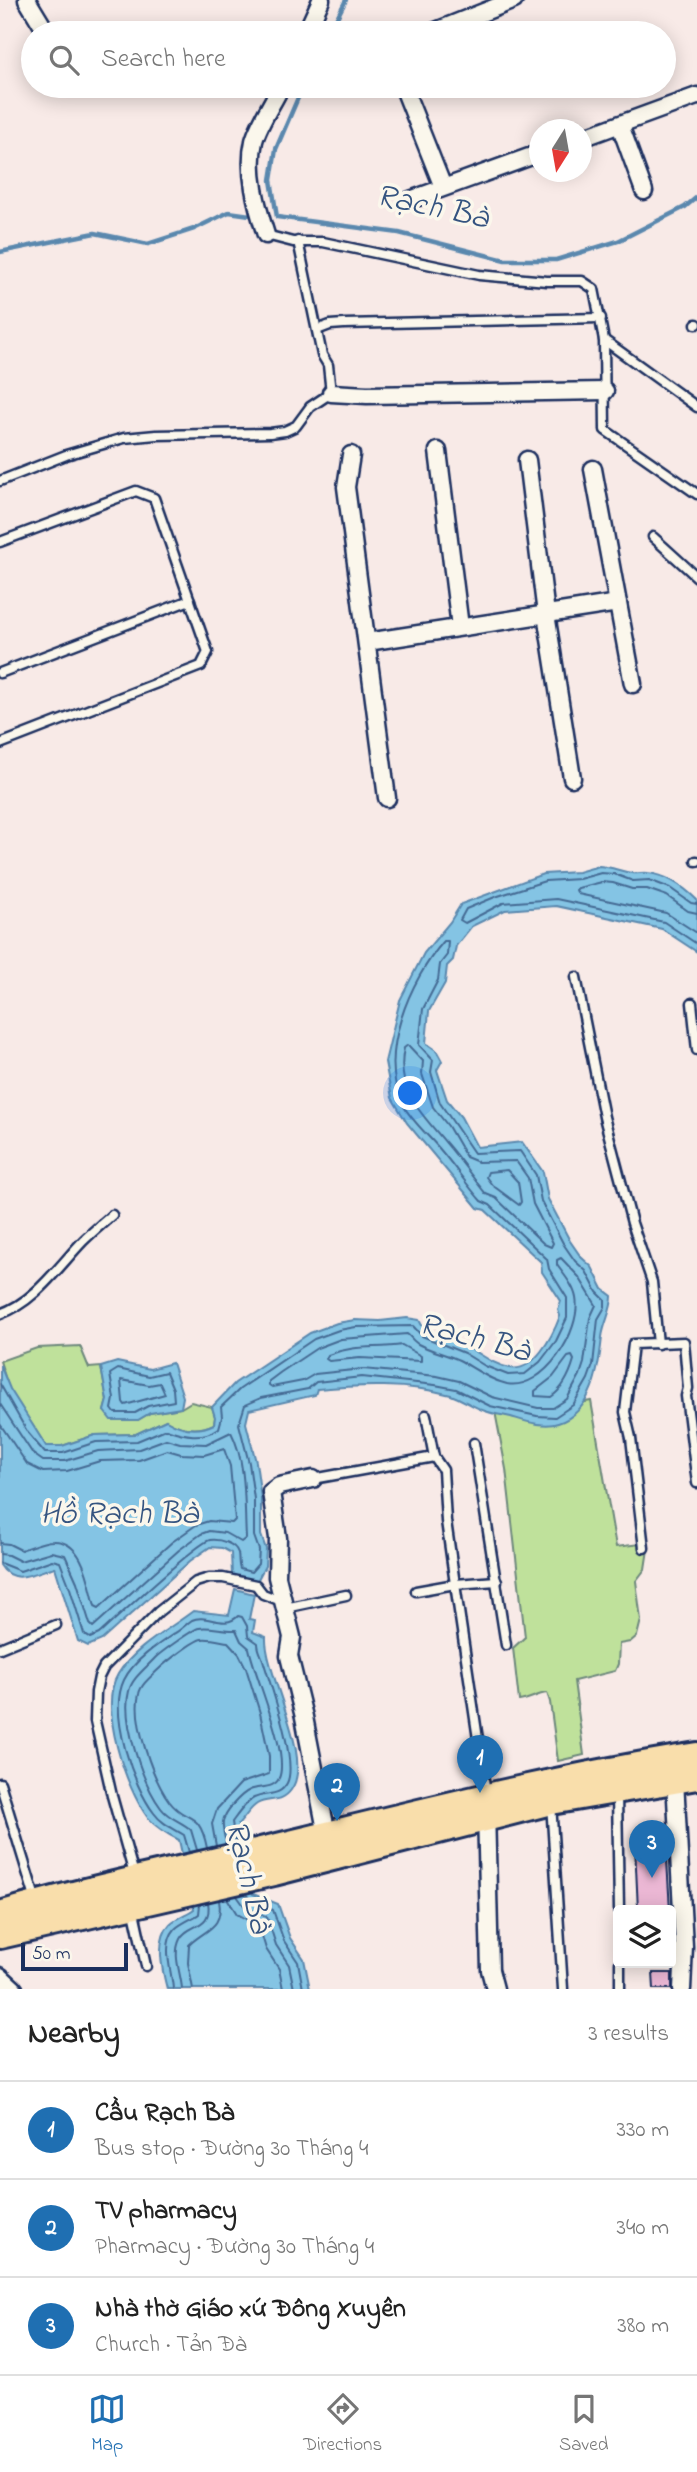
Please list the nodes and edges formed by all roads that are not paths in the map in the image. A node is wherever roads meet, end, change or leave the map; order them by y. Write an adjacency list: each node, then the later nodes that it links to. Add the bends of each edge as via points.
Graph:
1 (27, 0): 4 (street)
2 (321, 0): 5 (street)
3 (514, 0): 6 (street)
4 (40, 21)
5 (311, 21)
6 (461, 21)
7 (697, 96): 10 (street)
8 (275, 98): 16 (street, via 254,142 257,209)
9 (409, 98): 13 (street)
10 (620, 125): 11 (street); 14 (street)
11 (592, 135)
12 (529, 157): 13 (street)
13 (443, 187): 15 (street)
14 (644, 191)
15 (410, 200)
16 (266, 235): 17 (lane)
17 (298, 241): 18 (lane, via 323,242 479,275 582,281 594,289); 19 (lane)
18 (601, 318): 19 (lane, via 330,324); 20 (lane)
19 (317, 330): 22 (lane)
20 (604, 340): 21 (lane); 23 (lane)
21 (605, 391): 22 (street); 29 (lane, via 605,430)
22 (331, 393): 28 (lane, via 310,407 296,426 285,430 124,438 66,454)
23 (697, 407)
24 (438, 451): 36 (street)
25 (351, 455): 37 (street, via 346,486)
26 (527, 460): 35 (street)
27 (593, 469): 34 (street)
28 (0, 481)
29 (697, 494)
30 (653, 537): 32 (lane)
31 (0, 542): 33 (lane, via 136,491 154,498)
32 (697, 578)
33 (190, 600): 38 (lane); 40 (lane, via 208,652 201,666)
34 (618, 603): 35 (street); 39 (street)
35 (546, 614): 36 (street); 41 (street)
36 (460, 627): 37 (street)
37 (367, 642): 42 (street)
38 (0, 673)
39 (634, 684)
40 (0, 744)
41 (572, 778)
42 (387, 798)
43 (576, 977): 48 (lane, via 604,1117 652,1282)
44 (692, 1003): 45 (lane)
45 (697, 1050)
46 (112, 1215): 47 (lane, via 19,1307)
47 (0, 1314)
48 (658, 1344): 49 (lane, via 684,1342); 55 (lane, via 633,1344 626,1397)
49 (692, 1388): 54 (lane, via 686,1396)
50 (426, 1415): 52 (lane)
51 (474, 1443): 56 (lane)
52 (434, 1457): 53 (lane); 57 (lane, via 443,1470)
53 (313, 1479): 60 (street, via 279,1486 271,1493 278,1538 277,1577)
54 (697, 1483)
55 (644, 1548)
56 (497, 1581): 57 (lane); 62 (lane)
57 (455, 1584): 58 (lane); 70 (lane)
58 (416, 1591)
59 (346, 1595): 60 (lane)
60 (285, 1605): 71 (street, via 292,1637 289,1656); 73 (lane, via 256,1585 231,1579 196,1582 150,1620 99,1677 96,1728)
61 (56, 1625): 63 (lane)
62 (506, 1646)
63 (0, 1647)
64 (697, 1756): 65 (main road)
65 (642, 1774): 66 (main road); 68 (main road); 70 (main road)
66 (686, 1778): 85 (street)
67 (0, 1783): 75 (lane)
68 (617, 1788): 69 (main road); 74 (lane)
69 (551, 1801): 70 (main road); 83 (lane)
70 (486, 1806): 71 (main road); 72 (main road); 82 (street, via 490,1970)
71 (327, 1835): 72 (main road)
72 (266, 1862): 73 (main road)
73 (145, 1889): 75 (main road); 78 (lane)
74 (619, 1905)
75 (40, 1914): 76 (main road); 77 (main road)
76 (0, 1915)
77 (0, 1935)
78 (146, 1966)
79 (620, 1968): 84 (lane)
80 (0, 1976): 81 (street)
81 (14, 1989)
82 (495, 1989)
83 (563, 1989)
84 (621, 1989)
85 (682, 1989)

